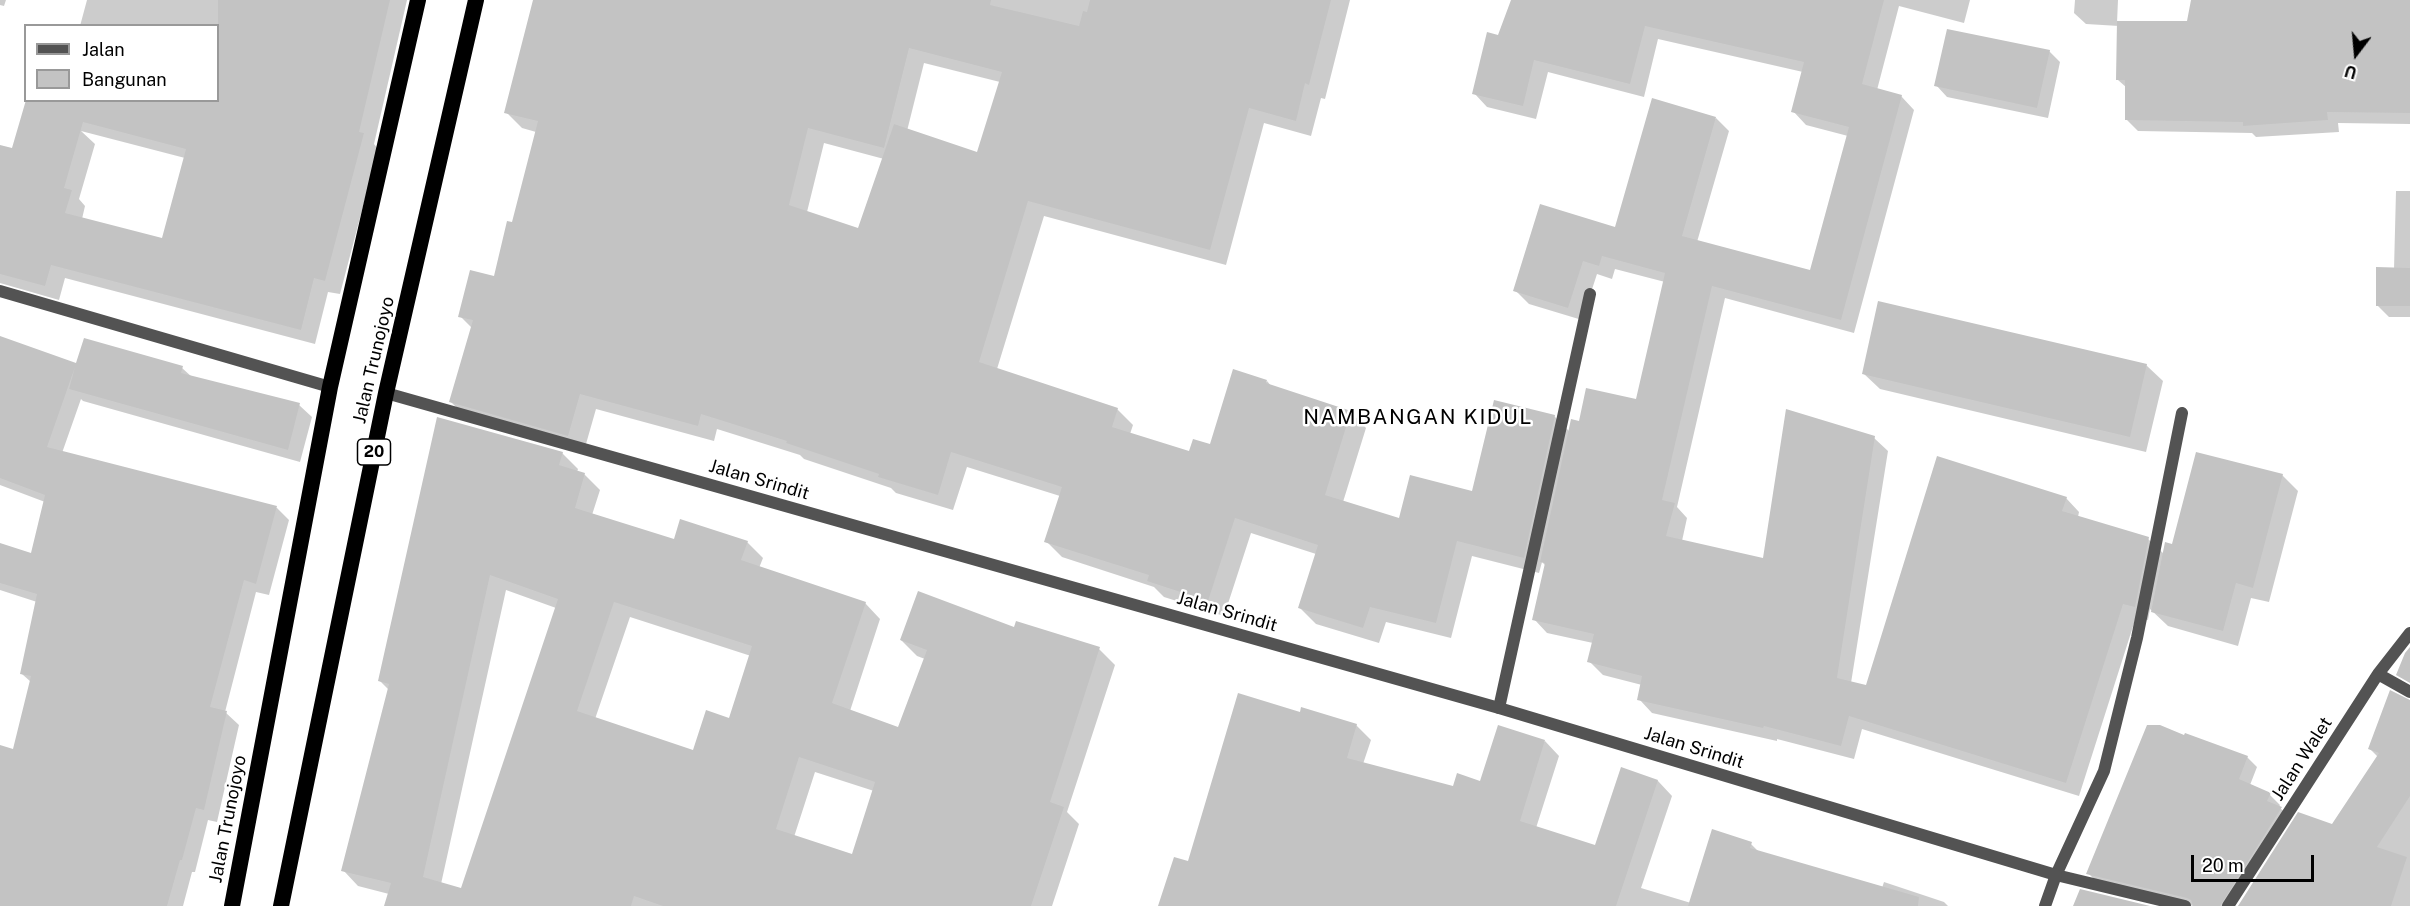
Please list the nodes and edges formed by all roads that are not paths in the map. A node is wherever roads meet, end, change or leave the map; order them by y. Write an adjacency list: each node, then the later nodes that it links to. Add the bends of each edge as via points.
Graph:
1 (418, 0): 5 (highway, Jalan Trunojoyo)
2 (476, 0): 6 (highway, Jalan Trunojoyo / 20)
3 (0, 291): 5 (street)
4 (1590, 294): 11 (street)
5 (330, 387): 13 (highway, Jalan Trunojoyo)
6 (386, 393): 11 (street, Jalan Srindit); 14 (highway, Jalan Trunojoyo / 20)
7 (2182, 413): 12 (street, via 2137,638 2104,771)
8 (2410, 633): 9 (street, Jalan Walet)
9 (2378, 674): 10 (street); 17 (street, Jalan Walet)
10 (2410, 692)
11 (1499, 708): 12 (street, Jalan Srindit)
12 (2055, 875): 15 (street); 16 (street)
13 (232, 906)
14 (281, 906)
15 (2044, 906)
16 (2185, 906)
17 (2228, 906)

